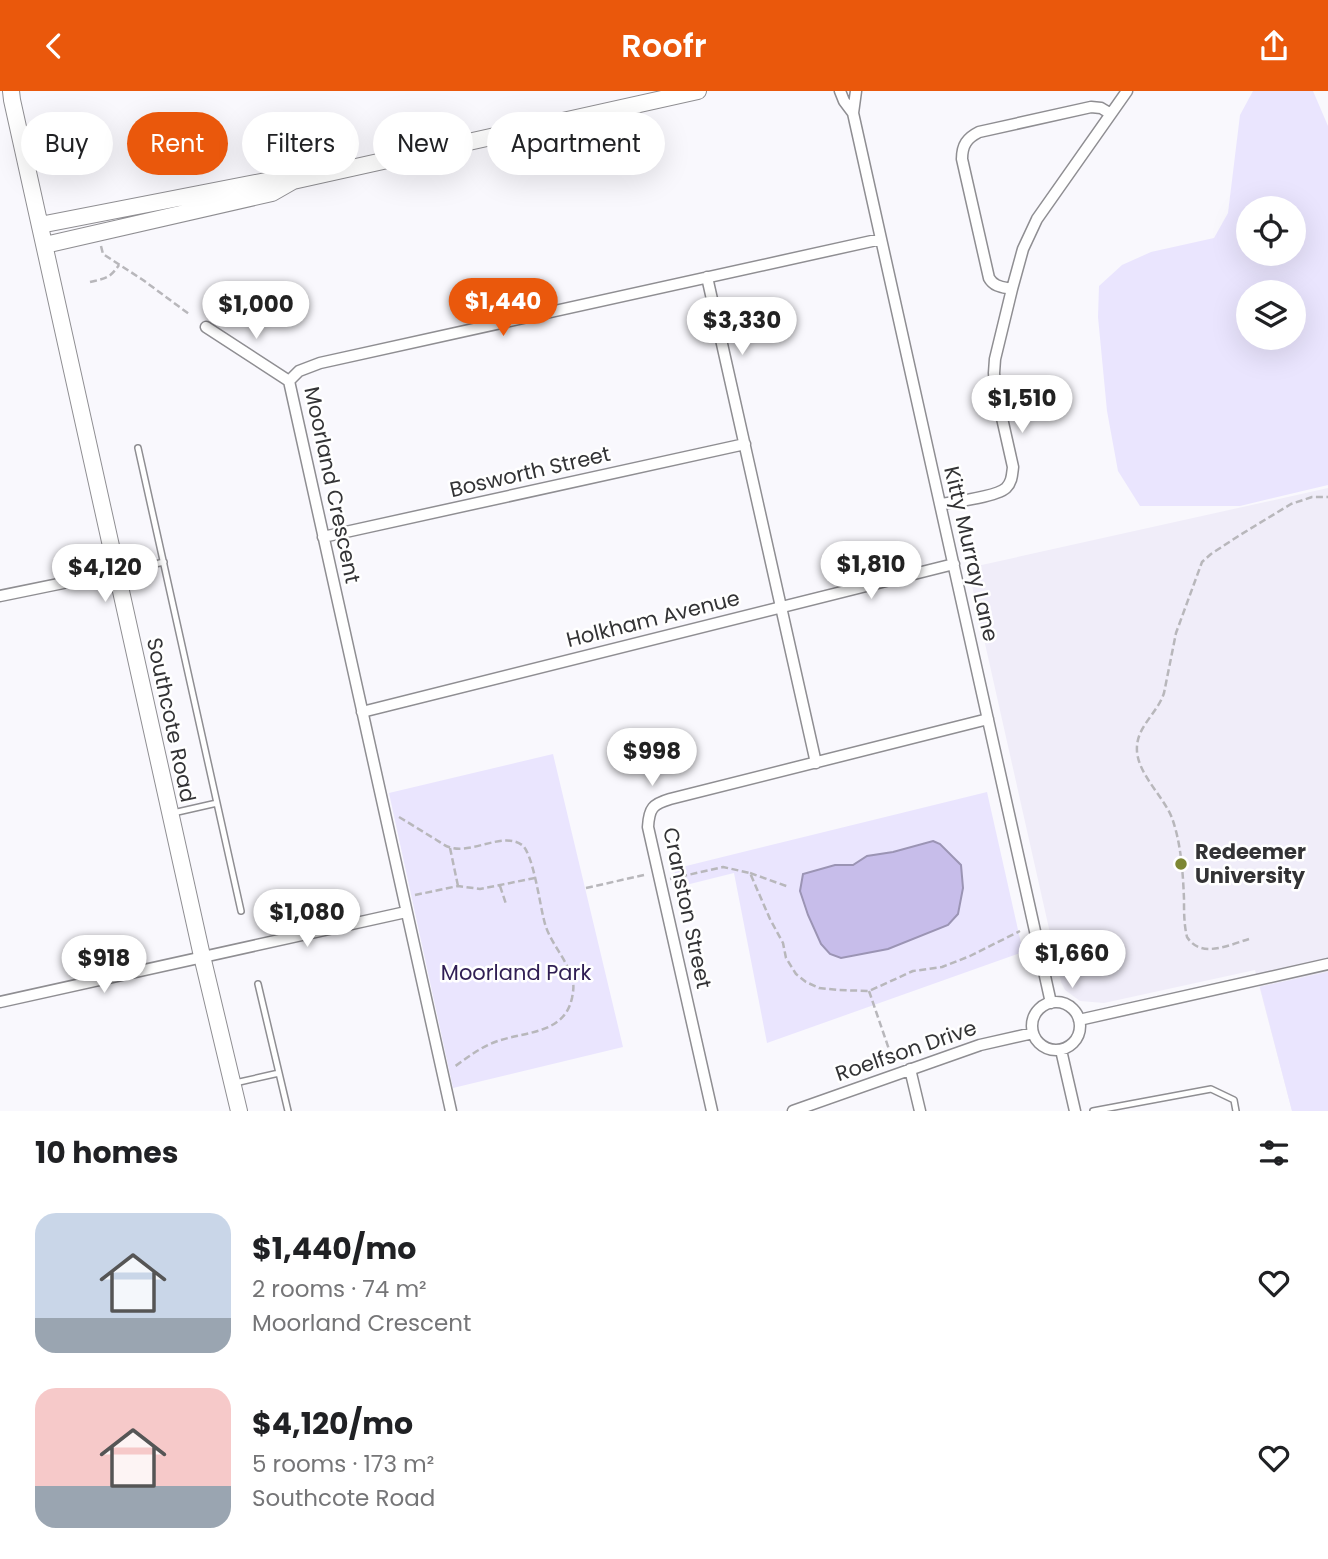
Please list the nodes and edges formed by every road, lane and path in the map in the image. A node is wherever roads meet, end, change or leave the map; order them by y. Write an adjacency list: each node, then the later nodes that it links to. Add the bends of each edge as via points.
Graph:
1 (11, 91): 9 (main road, Southcote Road)
2 (698, 91): 8 (main road)
3 (840, 91): 6 (street, Kitty Murray Lane)
4 (856, 91): 6 (street, Kitty Murray Lane)
5 (1127, 91): 7 (street)
6 (853, 113): 10 (street, Kitty Murray Lane)
7 (1111, 114): 16 (street, via 1037,219); 16 (street, via 1091,107 979,132 965,143 962,159 989,278 996,286)
8 (293, 181): 9 (main road, via 271,180); 11 (main road, via 272,193)
9 (40, 225): 11 (main road, Southcote Road)
10 (881, 239): 14 (street, Moorland Crescent); 23 (street, Kitty Murray Lane)
11 (45, 245): 27 (main road, Southcote Road)
12 (101, 246): 13 (path, via 103,254)
13 (120, 265): 15 (path, via 103,281); 17 (path)
14 (707, 277): 19 (street, Moorland Crescent, via 320,363 299,371); 20 (street)
15 (90, 282)
16 (1012, 289): 23 (street, via 994,373 1012,479 998,493)
17 (189, 314)
18 (206, 327): 19 (street)
19 (289, 381): 24 (street, Moorland Crescent)
20 (745, 444): 24 (street, Bosworth Street); 29 (street)
21 (138, 449): 25 (lane)
22 (1328, 497): 50 (path, via 1312,496 1291,504 1202,562 1176,632 1161,703 1137,744 1144,772 1172,819 1191,944 1211,949)
23 (940, 505): 26 (street, Kitty Murray Lane)
24 (323, 537): 30 (street, Moorland Crescent)
25 (164, 562): 27 (lane); 33 (lane)
26 (954, 564): 29 (street, Holkham Avenue); 31 (street, Kitty Murray Lane)
27 (117, 572): 28 (street); 34 (main road, Southcote Road)
28 (0, 596)
29 (782, 607): 30 (street, Holkham Avenue); 32 (street)
30 (362, 712): 48 (street, Moorland Crescent)
31 (988, 719): 32 (street, Cranston Street); 56 (street, Kitty Murray Lane)
32 (816, 762): 68 (street, Cranston Street, via 659,802 648,817)
33 (218, 803): 34 (lane); 47 (lane)
34 (170, 813): 51 (main road, Southcote Road)
35 (396, 815): 36 (path)
36 (450, 848): 39 (path, via 511,840 523,845); 42 (path)
37 (750, 873): 40 (path, via 723,867); 43 (path); 54 (path, via 796,974 819,988)
38 (644, 875): 44 (path)
39 (535, 878): 41 (path); 63 (path, via 546,930 574,985 563,1019 546,1029 478,1050)
40 (670, 879)
41 (500, 885): 42 (path, via 480,890); 46 (path)
42 (458, 886): 45 (path)
43 (789, 887)
44 (586, 888)
45 (412, 895)
46 (506, 904)
47 (241, 911)
48 (406, 912): 51 (street); 63 (street, Moorland Crescent)
49 (1020, 931): 54 (path, via 960,960 913,971)
50 (1249, 939)
51 (202, 957): 55 (street); 64 (main road, Southcote Road)
52 (1328, 964): 57 (street)
53 (258, 984): 62 (lane)
54 (869, 991): 60 (path)
55 (0, 1002)
56 (1051, 1003): 57 (street, via 1072,1008); 58 (street, via 1038,1010)
57 (1079, 1020): 59 (street, via 1075,1042)
58 (1033, 1033): 59 (street, via 1047,1048); 61 (street, Roelfson Drive)
59 (1061, 1050): 71 (street)
60 (893, 1061)
61 (910, 1069): 69 (street, Roelfson Drive); 70 (street)
62 (279, 1073): 64 (lane); 66 (lane)
63 (443, 1076): 67 (street, Moorland Crescent)
64 (233, 1083): 65 (main road, Southcote Road)
65 (239, 1111)
66 (288, 1111)
67 (451, 1111)
68 (712, 1111)
69 (793, 1111)
70 (920, 1111)
71 (1075, 1111)
72 (1093, 1111): 73 (lane, via 1211,1089 1234,1100)
73 (1236, 1111)

